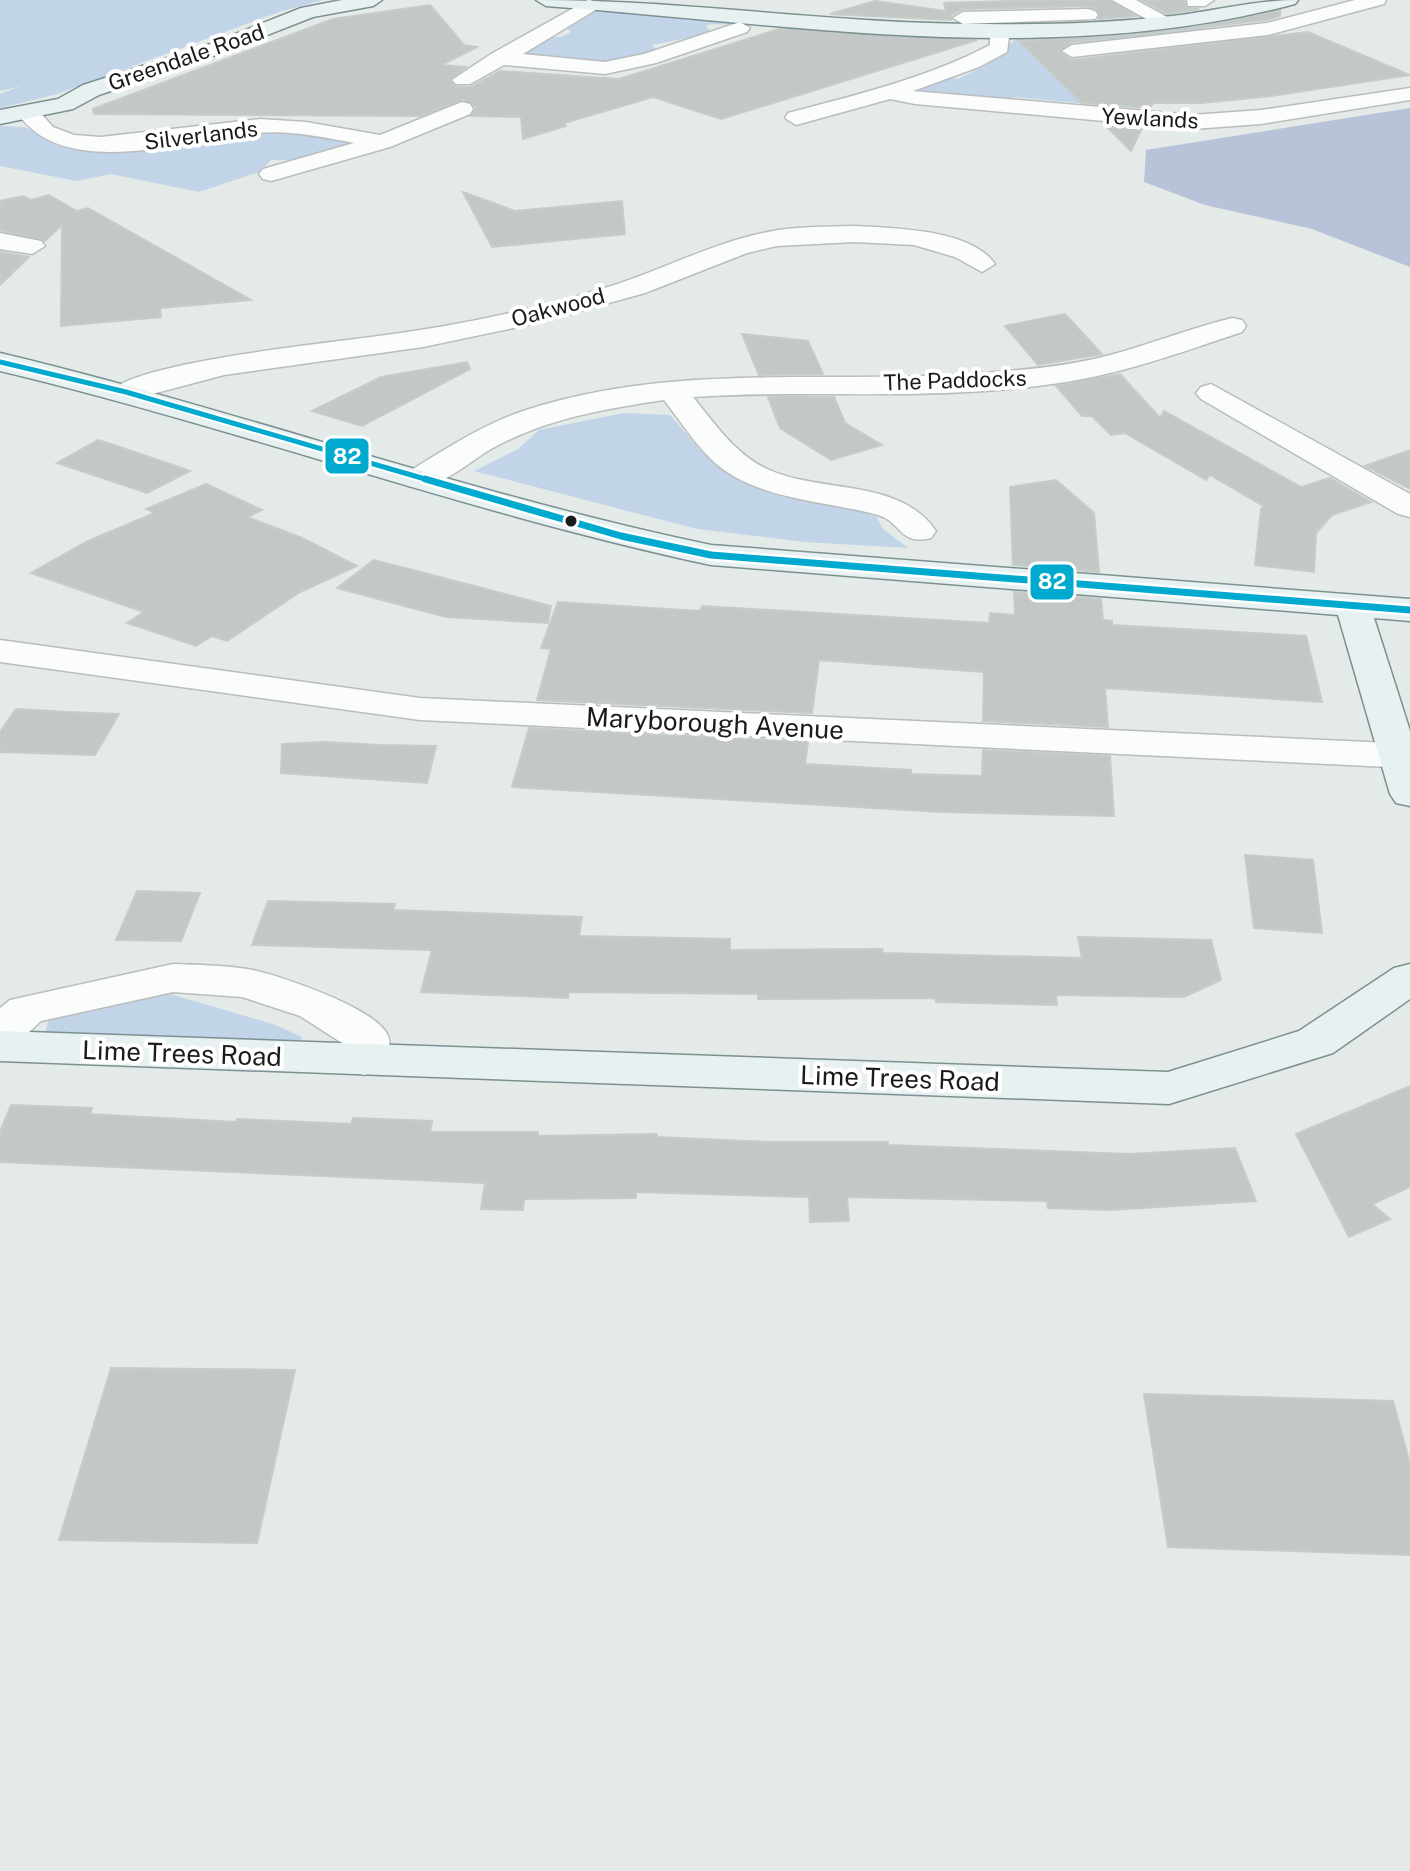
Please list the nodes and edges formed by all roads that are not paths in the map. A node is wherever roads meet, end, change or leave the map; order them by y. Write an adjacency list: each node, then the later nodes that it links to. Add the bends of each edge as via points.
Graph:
1 (546, 0): 7 (street)
2 (738, 0): 8 (street)
3 (1121, 0): 12 (street)
4 (1377, 0): 15 (street)
5 (362, 1): 23 (street, Greendale Road, via 308,12)
6 (1279, 1): 9 (street)
7 (585, 2): 8 (street); 18 (street)
8 (714, 13): 16 (street)
9 (1226, 14): 12 (street); 15 (street)
10 (1088, 15): 13 (street)
11 (963, 18): 13 (street)
12 (1166, 22): 13 (street)
13 (1024, 24): 16 (street)
14 (740, 28): 18 (street, via 605,68)
15 (1268, 29): 17 (street)
16 (1000, 31): 20 (street, Yewlands, via 1000,48)
17 (1072, 51)
18 (498, 58): 19 (street)
19 (463, 80)
20 (890, 92): 21 (street, Yewlands, via 1192,122); 25 (street, Yewlands)
21 (1410, 94)
22 (462, 109): 26 (street, Silverlands)
23 (29, 114): 24 (street, Greendale Road); 26 (street, Silverlands, via 43,130 59,137 108,144 262,126 339,132)
24 (0, 117)
25 (796, 118)
26 (382, 142): 27 (street, Silverlands)
27 (271, 174)
28 (0, 241): 29 (street)
29 (32, 246)
30 (982, 264): 34 (street, Oakwood, via 973,255 928,240 876,235 777,238 520,319 397,343 179,373)
31 (1232, 326): 33 (street, The Paddocks, via 1112,366 1053,375)
32 (0, 362): 34 (street)
33 (672, 391): 36 (street, The Paddocks, via 535,417 474,445); 38 (street, via 722,453 757,477 894,509)
34 (126, 392): 36 (street)
35 (1211, 393): 37 (street)
36 (419, 479): 39 (street, via 621,536 711,555)
37 (1410, 507)
38 (919, 531)
39 (1353, 607): 40 (street); 42 (street)
40 (1410, 610)
41 (8, 663): 42 (street, Maryborough Avenue, via 420,709)
42 (1403, 756): 43 (street)
43 (1410, 794)
44 (1410, 978): 47 (street, Lime Trees Road, via 1316,1042 1169,1088)
45 (0, 1033): 47 (street, Lime Trees Road, via 26,1010 173,978 247,983 316,1006 366,1037)
46 (0, 1046): 47 (street, Lime Trees Road)
47 (364, 1059)

